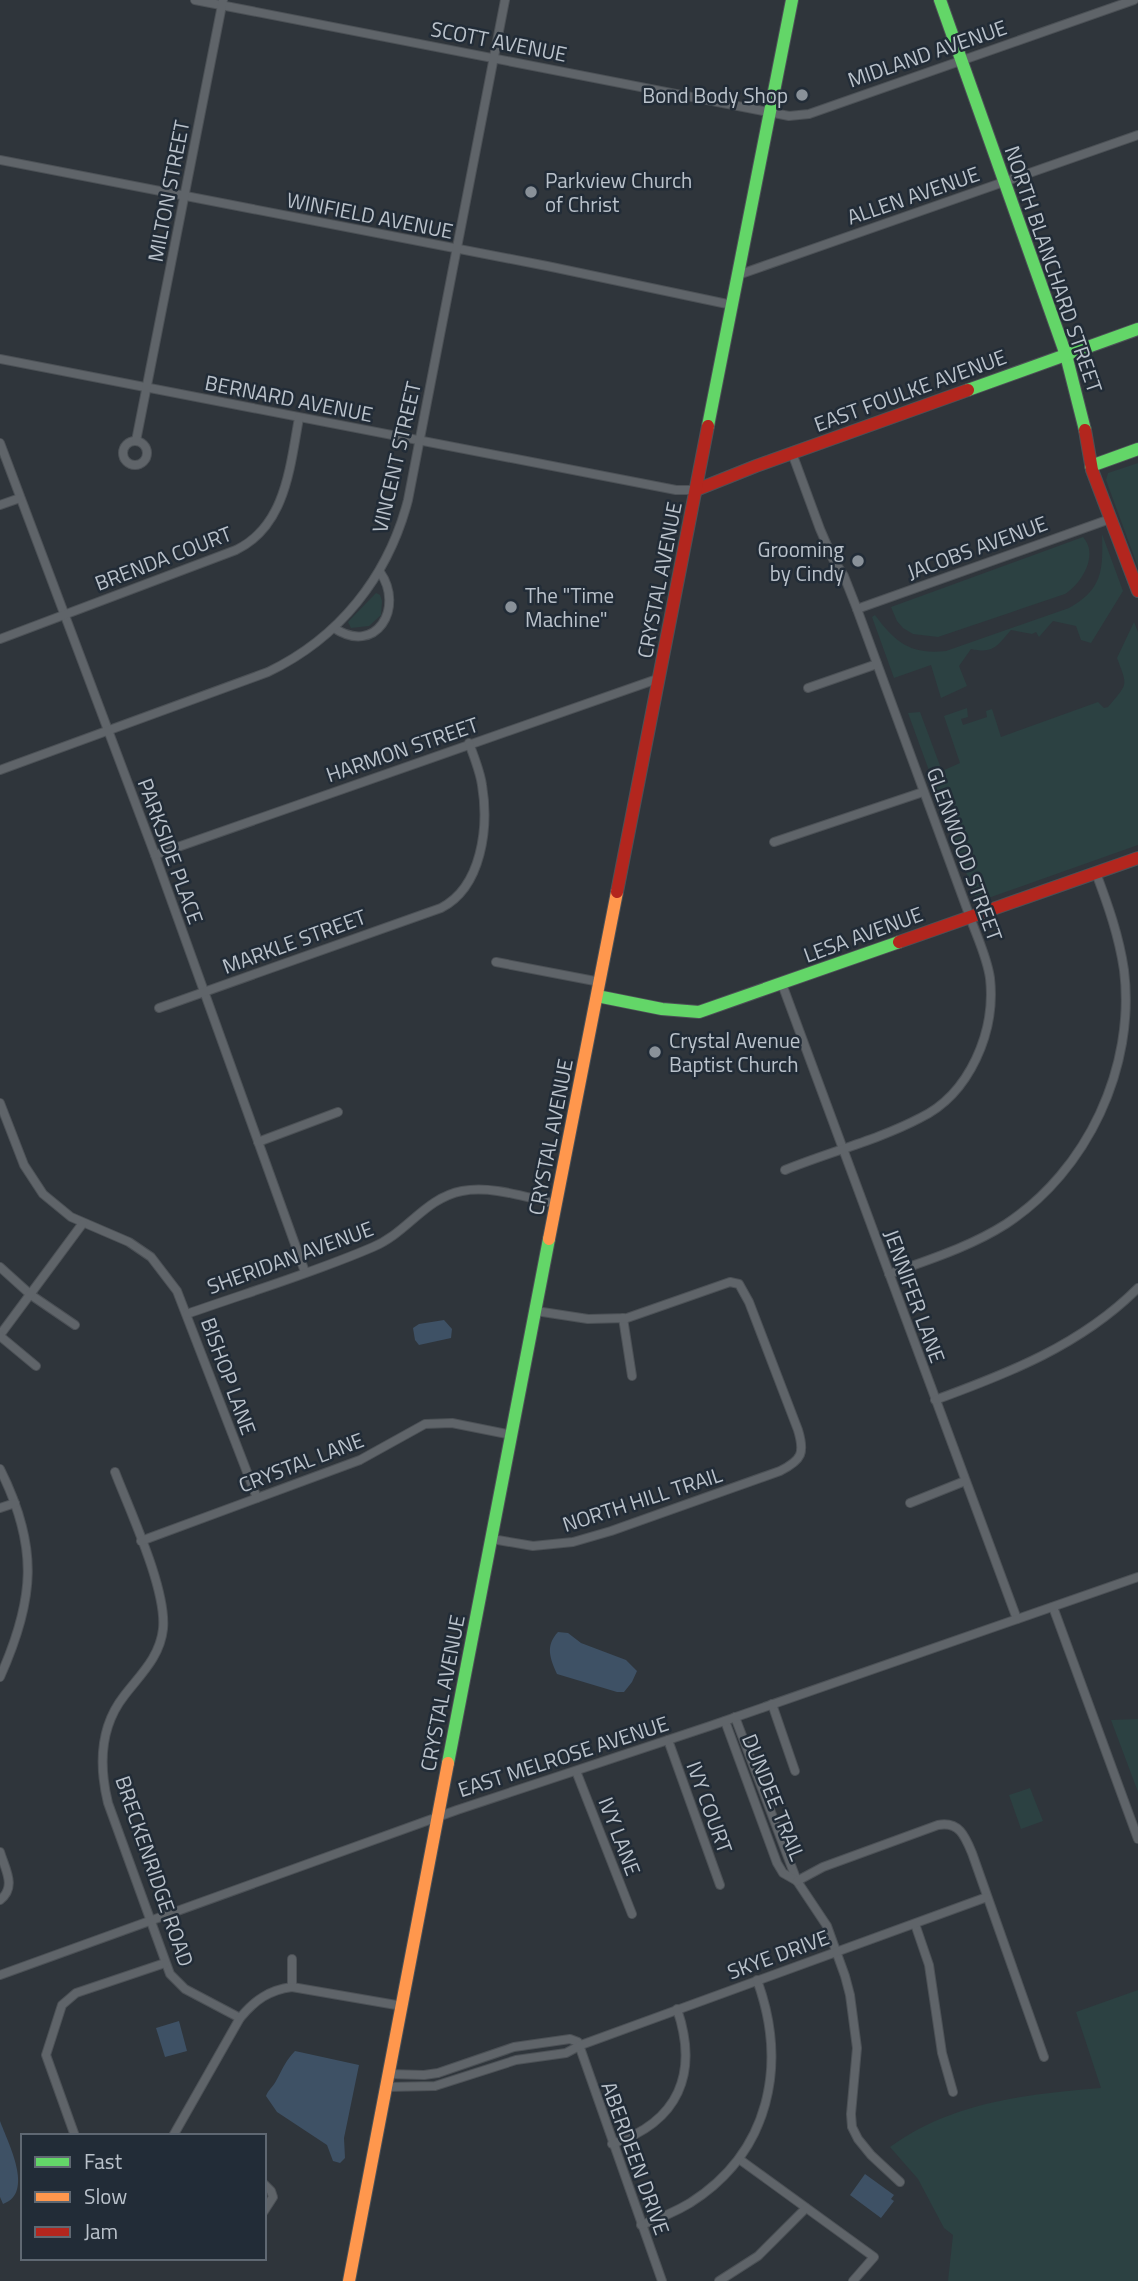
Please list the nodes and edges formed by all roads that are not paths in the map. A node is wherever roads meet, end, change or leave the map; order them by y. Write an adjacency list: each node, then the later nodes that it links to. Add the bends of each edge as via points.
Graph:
1 (195, 0): 6 (street, SCOTT AVENUE)
2 (506, 0): 7 (street, VINCENT STREET)
3 (792, 0): 9 (street, CRYSTAL AVENUE)
4 (940, 0): 8 (street, NORTH BLANCHARD STREET)
5 (1134, 0): 8 (street, MIDLAND AVENUE)
6 (222, 3): 7 (street, SCOTT AVENUE); 13 (street, MILTON STREET)
7 (493, 57): 9 (street, SCOTT AVENUE); 14 (street, VINCENT STREET)
8 (962, 60): 9 (street, MIDLAND AVENUE, via 809,114); 12 (street, NORTH BLANCHARD STREET)
9 (770, 114): 15 (street, CRYSTAL AVENUE)
10 (1138, 135): 12 (street, ALLEN AVENUE)
11 (0, 160): 13 (street, WINFIELD AVENUE)
12 (1005, 182): 15 (street, ALLEN AVENUE); 18 (street, NORTH BLANCHARD STREET)
13 (184, 196): 14 (street, WINFIELD AVENUE); 20 (street, MILTON STREET)
14 (456, 250): 16 (street, WINFIELD AVENUE); 23 (street, VINCENT STREET)
15 (738, 275): 16 (street, CRYSTAL AVENUE)
16 (732, 305): 28 (street, CRYSTAL AVENUE)
17 (1138, 329): 18 (street, EAST FOULKE AVENUE)
18 (1066, 355): 26 (street, EAST FOULKE AVENUE); 27 (street, NORTH BLANCHARD STREET)
19 (0, 359): 20 (street, BERNARD AVENUE)
20 (147, 388): 21 (street, BERNARD AVENUE); 22 (street, MILTON STREET)
21 (299, 418): 23 (street, BERNARD AVENUE); 35 (street, BRENDA COURT, via 281,500 253,540)
22 (136, 441)
23 (420, 441): 28 (street, BERNARD AVENUE); 32 (street, VINCENT STREET, via 403,520)
24 (0, 443): 29 (street, PARKSIDE PLACE)
25 (1138, 449): 27 (street)
26 (792, 453): 28 (street, EAST FOULKE AVENUE); 34 (street, GLENWOOD STREET)
27 (1091, 466): 31 (street, NORTH BLANCHARD STREET)
28 (696, 490): 39 (street, CRYSTAL AVENUE)
29 (20, 498): 30 (street); 35 (street, PARKSIDE PLACE)
30 (0, 505)
31 (1110, 519): 33 (street, NORTH BLANCHARD STREET); 34 (street, JACOBS AVENUE)
32 (380, 572): 36 (street, VINCENT STREET); 36 (street, via 390,596 382,624 358,637)
33 (1138, 591)
34 (857, 609): 38 (street, GLENWOOD STREET)
35 (65, 614): 37 (street, BRENDA COURT); 41 (street, PARKSIDE PLACE)
36 (334, 628): 41 (street, VINCENT STREET, via 268,672)
37 (0, 639)
38 (877, 664): 40 (street); 44 (street, GLENWOOD STREET)
39 (660, 678): 42 (street, HARMON STREET); 51 (street, CRYSTAL AVENUE)
40 (808, 688)
41 (107, 729): 43 (street, VINCENT STREET); 46 (street, PARKSIDE PLACE)
42 (469, 743): 46 (street, HARMON STREET); 53 (street, MARKLE STREET, via 483,792 480,850 463,892 441,908)
43 (0, 770)
44 (923, 792): 45 (street); 49 (street, GLENWOOD STREET)
45 (774, 842)
46 (155, 855): 53 (street, PARKSIDE PLACE)
47 (1138, 858): 48 (street, LESA AVENUE)
48 (1096, 873): 49 (street, LESA AVENUE); 65 (street, via 1120,946 1126,1000 1120,1053 1097,1121 1066,1169 1026,1210 981,1238)
49 (971, 917): 52 (street, LESA AVENUE); 59 (street, GLENWOOD STREET, via 990,990 987,1028 972,1065 954,1092 932,1112)
50 (496, 962): 51 (street)
51 (600, 982): 54 (street, CRYSTAL AVENUE)
52 (782, 984): 54 (street, LESA AVENUE, via 693,1012); 59 (street, JENNIFER LANE)
53 (204, 992): 55 (street, MARKLE STREET); 58 (street, PARKSIDE PLACE)
54 (597, 996): 61 (street, CRYSTAL AVENUE)
55 (159, 1008)
56 (0, 1103): 62 (street, BISHOP LANE, via 34,1183 54,1205)
57 (338, 1112): 58 (street)
58 (258, 1142): 64 (street, PARKSIDE PLACE)
59 (842, 1148): 60 (street, GLENWOOD STREET); 65 (street, JENNIFER LANE)
60 (785, 1170)
61 (557, 1203): 64 (street, SHERIDAN AVENUE, via 489,1190 450,1194 427,1206 392,1238); 68 (street, CRYSTAL AVENUE)
62 (83, 1223): 67 (street); 69 (street, BISHOP LANE, via 136,1246 162,1269)
63 (0, 1267): 67 (street)
64 (305, 1272): 69 (street, SHERIDAN AVENUE)
65 (888, 1274): 75 (street, JENNIFER LANE)
66 (1138, 1289): 75 (street, via 1091,1327 1039,1359)
67 (31, 1294): 71 (street); 72 (street)
68 (536, 1311): 70 (street, via 588,1320); 76 (street, CRYSTAL AVENUE)
69 (187, 1314): 80 (street, BISHOP LANE)
70 (623, 1318): 74 (street); 84 (street, NORTH HILL TRAIL, via 730,1282 739,1284 798,1430 802,1449 798,1460 750,1483 573,1542 533,1546)
71 (75, 1325)
72 (0, 1335): 73 (street)
73 (36, 1366)
74 (632, 1376)
75 (935, 1399): 79 (street, JENNIFER LANE)
76 (512, 1435): 80 (street, CRYSTAL LANE, via 452,1423 425,1424 360,1460); 84 (street, CRYSTAL AVENUE)
77 (0, 1469): 81 (street)
78 (115, 1472): 85 (street, BRECKENRIDGE ROAD)
79 (965, 1481): 82 (street); 88 (street, JENNIFER LANE)
80 (257, 1498): 85 (street, CRYSTAL LANE)
81 (15, 1503): 83 (street); 89 (street, via 27,1550 26,1597 17,1637)
82 (910, 1503)
83 (0, 1508)
84 (492, 1539): 96 (street, CRYSTAL AVENUE)
85 (141, 1541): 104 (street, BRECKENRIDGE ROAD, via 162,1605 163,1631 152,1662 111,1715 100,1764 108,1803)
86 (1138, 1577): 87 (street, EAST MELROSE AVENUE)
87 (1054, 1606): 88 (street, EAST MELROSE AVENUE); 97 (street)
88 (1017, 1619): 90 (street, EAST MELROSE AVENUE)
89 (0, 1677)
90 (772, 1704): 91 (street, EAST MELROSE AVENUE); 95 (street)
91 (735, 1717): 92 (street, EAST MELROSE AVENUE); 99 (street, DUNDEE TRAIL)
92 (725, 1720): 93 (street, EAST MELROSE AVENUE); 99 (street, DUNDEE TRAIL, via 777,1863)
93 (668, 1740): 94 (street, EAST MELROSE AVENUE); 100 (street, IVY COURT)
94 (576, 1772): 96 (street, EAST MELROSE AVENUE); 103 (street, IVY LANE)
95 (795, 1772)
96 (438, 1816): 104 (street, EAST MELROSE AVENUE); 112 (street, CRYSTAL AVENUE)
97 (1138, 1839)
98 (0, 1852): 102 (street, via 9,1878 9,1891)
99 (797, 1881): 101 (street, via 946,1824 964,1834); 106 (street, DUNDEE TRAIL, via 817,1909)
100 (720, 1885)
101 (987, 1897): 105 (street, SKYE DRIVE); 117 (street)
102 (0, 1900)
103 (632, 1914)
104 (150, 1920): 108 (street, BRECKENRIDGE ROAD); 109 (street, EAST MELROSE AVENUE)
105 (915, 1924): 106 (street, SKYE DRIVE); 121 (street, via 929,1965 942,2053)
106 (836, 1952): 110 (street, SKYE DRIVE); 126 (street, DUNDEE TRAIL, via 855,2022 852,2127 871,2155)
107 (292, 1959): 111 (street)
108 (165, 1963): 114 (street, BRECKENRIDGE ROAD, via 179,1984); 122 (street, via 76,1993 62,2005 46,2055)
109 (0, 1975)
110 (757, 1980): 113 (street, SKYE DRIVE); 125 (street, via 771,2025 772,2067 765,2107)
111 (292, 1987): 112 (street); 114 (street, via 261,1997)
112 (402, 2006): 119 (street, CRYSTAL AVENUE)
113 (677, 2009): 115 (street, SKYE DRIVE); 124 (street, via 687,2054 678,2091 655,2122)
114 (240, 2018): 123 (street)
115 (581, 2045): 116 (street, SKYE DRIVE, via 570,2039 554,2040); 118 (street, SKYE DRIVE, via 566,2053); 124 (street, ABERDEEN DRIVE)
116 (490, 2054): 118 (street); 119 (street, SKYE DRIVE, via 438,2073)
117 (1044, 2057)
118 (488, 2068): 120 (street, SKYE DRIVE, via 435,2086)
119 (389, 2074): 120 (street, CRYSTAL AVENUE)
120 (386, 2087): 131 (street, CRYSTAL AVENUE)
121 (953, 2092)
122 (74, 2134)
123 (177, 2134)
124 (612, 2144): 130 (street, ABERDEEN DRIVE)
125 (739, 2159): 129 (street); 130 (street, via 692,2202)
126 (900, 2182)
127 (266, 2186): 128 (street, via 273,2197)
128 (266, 2208)
129 (806, 2208): 133 (street, via 758,2256); 134 (street, via 874,2257)
130 (641, 2225): 132 (street, ABERDEEN DRIVE)
131 (349, 2281)
132 (662, 2281)
133 (719, 2281)
134 (853, 2281)

